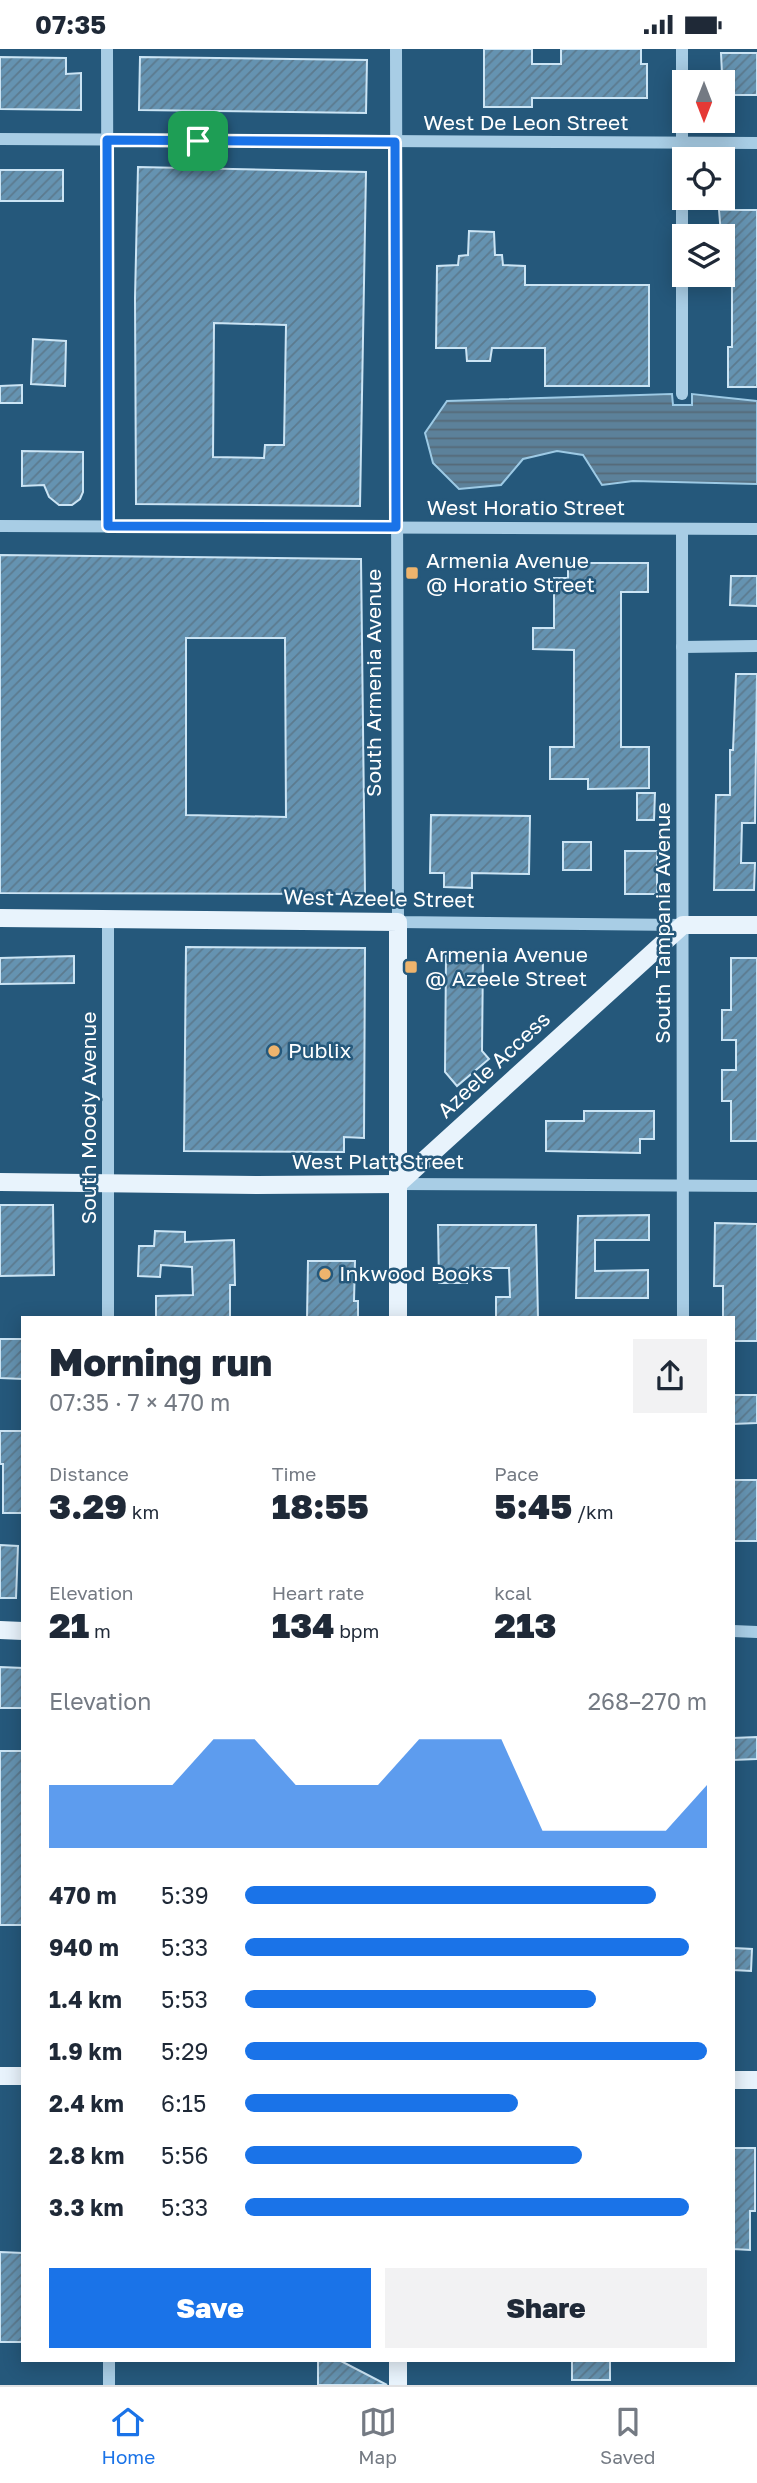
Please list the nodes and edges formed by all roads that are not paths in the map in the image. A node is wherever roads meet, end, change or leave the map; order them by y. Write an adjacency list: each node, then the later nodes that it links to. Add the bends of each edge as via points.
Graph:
1 (107, 49): 5 (street)
2 (396, 49): 6 (street, South Armenia Avenue)
3 (682, 49): 7 (street)
4 (0, 139): 5 (street, West De Leon Street)
5 (107, 140): 6 (street, West De Leon Street); 11 (street)
6 (395, 142): 7 (street, West De Leon Street); 12 (street, South Armenia Avenue)
7 (681, 143): 8 (street, West De Leon Street); 9 (street)
8 (757, 143)
9 (682, 394)
10 (0, 526): 11 (street, West Horatio Street)
11 (108, 526): 12 (street, West Horatio Street)
12 (396, 527): 13 (street, West Horatio Street); 19 (street, South Armenia Avenue)
13 (682, 529): 14 (street, West Horatio Street); 16 (street, South Tampania Avenue)
14 (757, 529)
15 (757, 646): 16 (street)
16 (682, 647): 20 (street, South Tampania Avenue)
17 (0, 918): 18 (main road, West Azeele Street)
18 (108, 919): 19 (main road, West Azeele Street); 23 (street, South Moody Avenue)
19 (398, 922): 20 (street, West Azeele Street); 24 (main road, South Armenia Avenue)
20 (683, 925): 21 (main road, West Azeele Street); 24 (main road, Azeele Access); 25 (street, South Tampania Avenue)
21 (757, 925)
22 (0, 1182): 23 (main road, West Platt Street)
23 (108, 1184): 24 (main road, West Platt Street); 27 (street, South Moody Avenue)
24 (398, 1184): 25 (street, West Platt Street); 28 (main road, South Armenia Avenue)
25 (682, 1186): 26 (street, West Platt Street); 29 (street, South Tampania Avenue)
26 (757, 1187)
27 (108, 1316)
28 (398, 1316)
29 (683, 1316)
30 (0, 1630): 31 (main road)
31 (21, 1631)
32 (745, 1631): 33 (street)
33 (757, 1643)
34 (0, 2076): 35 (main road)
35 (21, 2077)
36 (735, 2080): 37 (main road)
37 (757, 2080)
38 (109, 2362): 40 (street)
39 (398, 2362): 41 (main road)
40 (109, 2385)
41 (398, 2385)

